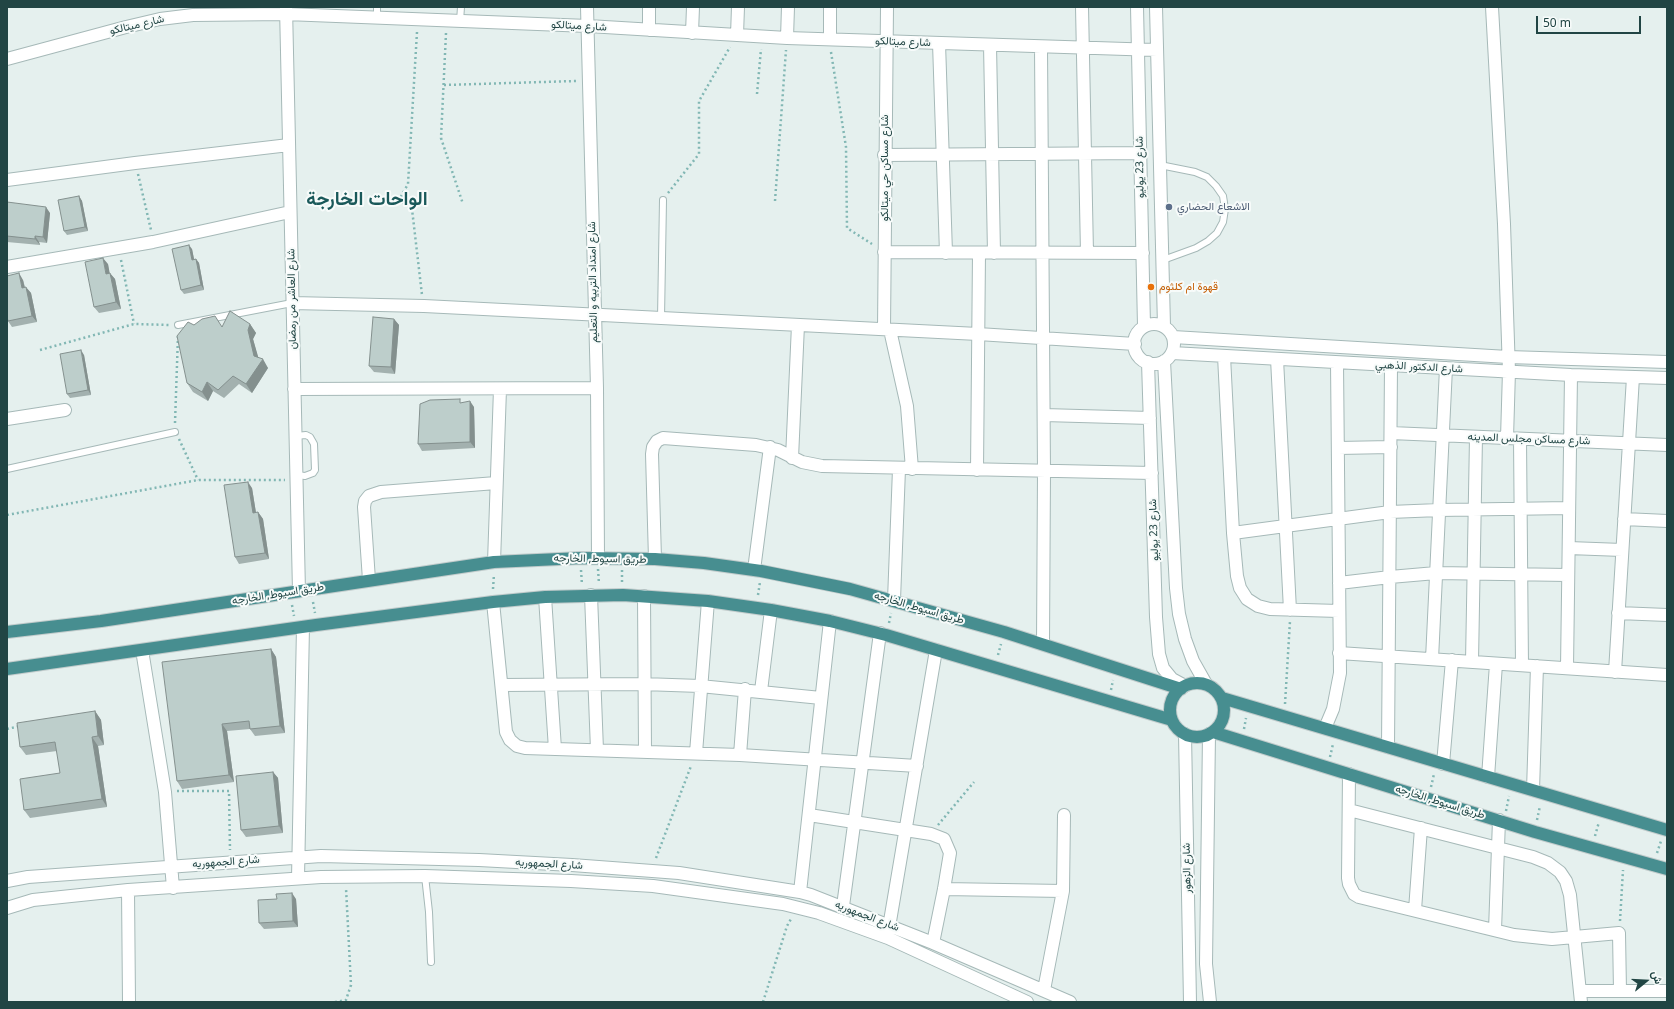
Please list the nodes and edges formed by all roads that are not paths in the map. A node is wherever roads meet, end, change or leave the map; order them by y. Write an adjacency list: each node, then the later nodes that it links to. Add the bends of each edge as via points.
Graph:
1 (461, 7): 16 (lane)
2 (587, 7): 17 (street, شارع امتداد التربيه و التعليم)
3 (649, 7): 18 (street)
4 (693, 7): 19 (street)
5 (738, 7): 20 (street)
6 (788, 7): 21 (street)
7 (830, 7): 22 (street)
8 (887, 7): 23 (street, شارع مساكن حي ميتالكو)
9 (1082, 7): 27 (street)
10 (1136, 7): 28 (street, شارع 23 يوليو)
11 (1156, 7): 29 (street, شارع 23 يوليو)
12 (1492, 7): 64 (street, via 1504,224)
13 (286, 10): 14 (street, شارع ميتالكو); 30 (street, شارع ميتالكو, via 160,19); 31 (street, شارع العاشر من رمضان)
14 (349, 12): 15 (street, شارع ميتالكو)
15 (377, 12): 16 (street, شارع ميتالكو, via 418,19)
16 (460, 21): 17 (street, شارع ميتالكو)
17 (588, 26): 18 (street, شارع ميتالكو); 52 (street, شارع امتداد التربيه و التعليم)
18 (649, 30): 19 (street, شارع ميتالكو)
19 (692, 33): 20 (street, شارع ميتالكو)
20 (737, 35): 21 (street, شارع ميتالكو)
21 (787, 38): 22 (street, شارع ميتالكو)
22 (830, 39): 23 (street, شارع ميتالكو)
23 (886, 41): 24 (street, شارع ميتالكو); 37 (street, شارع مساكن حي ميتالكو)
24 (939, 43): 25 (street, شارع ميتالكو); 33 (street)
25 (990, 45): 26 (street, شارع ميتالكو); 34 (street)
26 (1041, 47): 27 (street, شارع ميتالكو); 35 (street)
27 (1083, 49): 28 (street, شارع ميتالكو); 36 (street)
28 (1138, 50): 29 (street, شارع ميتالكو); 32 (street, شارع 23 يوليو)
29 (1157, 50): 38 (street, شارع 23 يوليو)
30 (7, 59)
31 (288, 145): 39 (street); 41 (street, شارع العاشر من رمضان)
32 (1140, 153): 36 (street); 48 (street, شارع 23 يوليو)
33 (942, 154): 34 (street); 37 (street); 44 (street)
34 (993, 154): 35 (street); 45 (street)
35 (1042, 154): 36 (street); 46 (street)
36 (1086, 154): 47 (street)
37 (884, 155): 42 (street, شارع مساكن حي ميتالكو)
38 (1160, 165): 49 (street, شارع 23 يوليو); 49 (lane, via 1207,177 1223,196 1225,209 1223,222 1217,233 1208,241)
39 (7, 180)
40 (663, 200): 53 (lane)
41 (290, 212): 50 (street, via 119,249); 51 (street, شارع العاشر من رمضان)
42 (884, 252): 44 (street); 58 (street, شارع مساكن حي ميتالكو)
43 (979, 252): 44 (street); 45 (street); 59 (street)
44 (946, 253)
45 (994, 253): 46 (street)
46 (1042, 253): 47 (street); 61 (street)
47 (1088, 253): 48 (street)
48 (1142, 253): 56 (street, شارع 23 يوليو)
49 (1163, 260): 57 (street, شارع 23 يوليو)
50 (7, 268)
51 (292, 303): 52 (street); 54 (lane); 77 (street, شارع العاشر من رمضان)
52 (594, 314): 53 (street); 76 (street, شارع امتداد التربيه و التعليم)
53 (661, 318): 55 (street)
54 (178, 325)
55 (798, 325): 58 (street); 96 (street)
56 (1144, 326): 57 (street); 62 (street, via 1136,337)
57 (1164, 326): 60 (street)
58 (887, 329): 59 (street); 99 (street, شارع مساكن حي ميتالكو, via 907,406)
59 (978, 334): 61 (street); 100 (street)
60 (1173, 337): 64 (street, شارع الدكتور الذهبي); 65 (street, via 1174,345)
61 (1043, 339): 62 (street); 80 (street)
62 (1135, 344): 67 (street, via 1138,355)
63 (1224, 356): 65 (street, شارع الدكتور الذهبي); 66 (street, شارع الدكتور الذهبي); 114 (street)
64 (1508, 356): 68 (street, شارع الدكتور الذهبي); 72 (street)
65 (1168, 357): 67 (street, via 1159,363); 162 (street, شارع 23 يوليو, via 1179,614 1184,639)
66 (1277, 359): 69 (street, شارع الدكتور الذهبي); 113 (street)
67 (1148, 362): 81 (street, شارع 23 يوليو)
68 (1667, 362)
69 (1338, 363): 70 (street, شارع الدكتور الذهبي); 95 (street)
70 (1391, 366): 71 (street, شارع الدكتور الذهبي); 84 (street)
71 (1446, 368): 72 (street, شارع الدكتور الذهبي); 85 (street)
72 (1509, 371): 73 (street, شارع الدكتور الذهبي); 88 (street)
73 (1571, 376): 74 (street, شارع الدكتور الذهبي); 90 (street)
74 (1633, 377): 75 (street, شارع الدكتور الذهبي); 91 (street)
75 (1667, 378)
76 (597, 388): 78 (street); 117 (street, شارع امتداد التربيه و التعليم)
77 (294, 389): 78 (street); 86 (street, شارع العاشر من رمضان)
78 (500, 389): 104 (street)
79 (65, 410): 82 (street)
80 (1044, 415): 81 (street); 101 (street)
81 (1150, 418): 102 (street, شارع 23 يوليو)
82 (7, 419)
83 (175, 432): 97 (lane)
84 (1391, 433): 85 (street, شارع مساكن مجلس المدينه); 94 (street)
85 (1443, 435): 87 (street, شارع مساكن مجلس المدينه); 107 (street)
86 (295, 436): 103 (street, شارع العاشر من رمضان); 103 (lane, via 310,436 314,444 315,470 313,474)
87 (1476, 437): 88 (street, شارع مساكن مجلس المدينه); 108 (street)
88 (1507, 438): 89 (street, شارع مساكن مجلس المدينه)
89 (1520, 439): 90 (street, شارع مساكن مجلس المدينه); 106 (street)
90 (1570, 441): 91 (street, شارع مساكن مجلس المدينه); 105 (street)
91 (1629, 443): 92 (street, شارع مساكن مجلس المدينه); 111 (street)
92 (1667, 445)
93 (770, 447): 96 (street); 118 (street, via 663,438 657,441 652,454); 120 (street)
94 (1391, 447): 95 (street); 109 (street)
95 (1338, 448): 110 (street)
96 (792, 458): 98 (street, via 822,466)
97 (7, 469)
98 (899, 469): 99 (street); 132 (street)
99 (912, 469): 100 (street)
100 (977, 470): 101 (street)
101 (1044, 471): 102 (street); 144 (street)
102 (1152, 473): 165 (street, شارع 23 يوليو, via 1159,654 1163,668)
103 (296, 478): 128 (street, شارع العاشر من رمضان)
104 (496, 483): 119 (street); 126 (street, via 381,492 369,496 364,507)
105 (1569, 508): 106 (street); 115 (street)
106 (1520, 509): 108 (street); 123 (street)
107 (1439, 510): 108 (street); 109 (street); 121 (street)
108 (1474, 510): 122 (street)
109 (1390, 512): 110 (street); 125 (street)
110 (1339, 519): 113 (street); 127 (street)
111 (1624, 519): 112 (street); 116 (street)
112 (1667, 520)
113 (1287, 525): 114 (street); 136 (street)
114 (1233, 533): 136 (street, via 1237,576 1240,588 1247,599 1258,606)
115 (1568, 548): 116 (street); 124 (street)
116 (1622, 550): 138 (street)
117 (598, 558): 118 (highway, طريق اسيوط, الخارجه); 119 (highway, طريق اسيوط, الخارجه)
118 (655, 560): 120 (highway, طريق اسيوط, الخارجه)
119 (494, 562): 126 (highway, طريق اسيوط, الخارجه)
120 (758, 570): 132 (highway, طريق اسيوط, الخارجه)
121 (1436, 573): 122 (street); 125 (street); 149 (street)
122 (1473, 574): 123 (street); 151 (street)
123 (1521, 574): 124 (street); 153 (street)
124 (1568, 575): 155 (street)
125 (1390, 576): 127 (street); 148 (street)
126 (369, 580): 128 (highway, طريق اسيوط, الخارجه)
127 (1339, 583): 137 (street)
128 (295, 591): 142 (highway, طريق اسيوط, الخارجه, via 101,621)
129 (591, 595): 130 (highway); 131 (highway); 163 (street)
130 (644, 596): 133 (highway); 161 (street)
131 (545, 597): 134 (highway); 160 (street)
132 (894, 600): 144 (highway, طريق اسيوط, الخارجه)
133 (708, 601): 135 (highway); 164 (street)
134 (493, 602): 141 (highway); 159 (street)
135 (771, 610): 140 (highway); 167 (street)
136 (1290, 610): 137 (street)
137 (1339, 611): 147 (street)
138 (1618, 614): 139 (street); 157 (street)
139 (1667, 615)
140 (830, 621): 143 (highway); 168 (street)
141 (299, 627): 145 (highway); 196 (street)
142 (7, 632)
143 (883, 634): 146 (highway); 181 (street)
144 (1043, 644): 165 (highway, طريق اسيوط, الخارجه)
145 (142, 650): 156 (highway); 199 (street, via 164,792)
146 (936, 650): 170 (highway); 183 (street)
147 (1339, 653): 148 (street); 171 (street, via 1340,672)
148 (1389, 656): 149 (street); 174 (street)
149 (1432, 659): 150 (street)
150 (1452, 660): 151 (street); 182 (street)
151 (1472, 662): 152 (street)
152 (1496, 664): 153 (street); 185 (street)
153 (1522, 665): 154 (street)
154 (1538, 666): 155 (street); 186 (street)
155 (1567, 668): 157 (street)
156 (7, 669)
157 (1614, 672): 158 (street)
158 (1667, 675)
159 (502, 684): 160 (street); 175 (street, via 506,732 510,740 525,748)
160 (550, 684): 163 (street); 175 (street)
161 (643, 684): 163 (street); 164 (street); 177 (street)
162 (1206, 684): 165 (highway, via 1198,683); 169 (highway)
163 (594, 685): 176 (street)
164 (700, 686): 166 (street); 178 (street)
165 (1183, 687): 170 (highway, via 1171,703)
166 (745, 689): 167 (street); 179 (street)
167 (761, 691): 168 (street)
168 (821, 698): 180 (street)
169 (1222, 698): 171 (highway); 172 (highway, via 1222,720)
170 (1172, 720): 173 (highway)
171 (1330, 730): 174 (highway)
172 (1211, 733): 173 (highway, via 1201,737); 184 (highway, طريق اسيوط, الخارجه); 229 (street, شارع الزهور, via 1206,964)
173 (1185, 734): 228 (street, شارع الزهور)
174 (1388, 747): 182 (highway)
175 (556, 749): 176 (street)
176 (597, 750): 177 (street)
177 (645, 751): 178 (street)
178 (696, 753): 179 (street)
179 (740, 755): 180 (street)
180 (815, 759): 181 (street); 188 (street)
181 (863, 762): 183 (street); 191 (street)
182 (1440, 763): 185 (highway)
183 (917, 766): 193 (street)
184 (1349, 774): 187 (street); 190 (highway, طريق اسيوط, الخارجه)
185 (1488, 777): 186 (highway)
186 (1538, 792): 194 (highway)
187 (1349, 810): 192 (street); 214 (street, via 1348,878 1351,889 1359,897)
188 (809, 815): 191 (street); 210 (street)
189 (1064, 815): 209 (street)
190 (1501, 821): 195 (street); 200 (highway, طريق اسيوط, الخارجه)
191 (854, 822): 193 (street); 212 (street)
192 (1421, 828): 195 (street); 214 (street)
193 (906, 830): 207 (street, via 944,839 950,853); 215 (street)
194 (1666, 830)
195 (1497, 848): 216 (street); 217 (street, via 1533,857 1548,863 1560,872 1570,895)
196 (298, 857): 197 (street, شارع الجمهوريه); 199 (street, شارع الجمهوريه); 202 (street)
197 (425, 858): 198 (street, شارع الجمهوريه); 201 (street)
198 (572, 865): 203 (street); 204 (street, شارع الجمهوريه, via 652,870)
199 (171, 866): 205 (street, شارع الجمهوريه, via 28,877); 206 (street)
200 (1667, 869)
201 (425, 876): 202 (street, شارع الجمهوريه); 203 (street, شارع الجمهوريه); 220 (lane)
202 (298, 878): 206 (street, شارع الجمهوريه)
203 (571, 880): 211 (street, شارع الجمهوريه, via 659,886)
204 (724, 880): 210 (street, شارع الجمهوريه); 211 (street)
205 (7, 881)
206 (173, 888): 208 (street, شارع الجمهوريه)
207 (944, 889): 209 (street); 219 (street)
208 (128, 890): 213 (street, شارع الجمهوريه, via 33,900); 225 (street)
209 (1063, 891): 221 (street)
210 (800, 892): 212 (street, شارع الجمهوريه)
211 (722, 895): 218 (street, شارع الجمهوريه, via 798,907)
212 (843, 906): 215 (street, شارع الجمهوريه)
213 (7, 908)
214 (1415, 910): 216 (street)
215 (890, 925): 218 (street); 219 (street, شارع الجمهوريه)
216 (1494, 930): 217 (street, via 1533,938)
217 (1574, 937): 222 (street, via 1619,933); 224 (street)
218 (888, 938): 226 (street, شارع الجمهوريه)
219 (933, 943): 221 (street, شارع الجمهوريه)
220 (431, 962)
221 (1044, 990): 227 (street, شارع الجمهوريه)
222 (1620, 991): 223 (street); 224 (street)
223 (1667, 991)
224 (1580, 996)
225 (129, 1002)
226 (1027, 1002)
227 (1070, 1002)
228 (1190, 1002)
229 (1210, 1002)

